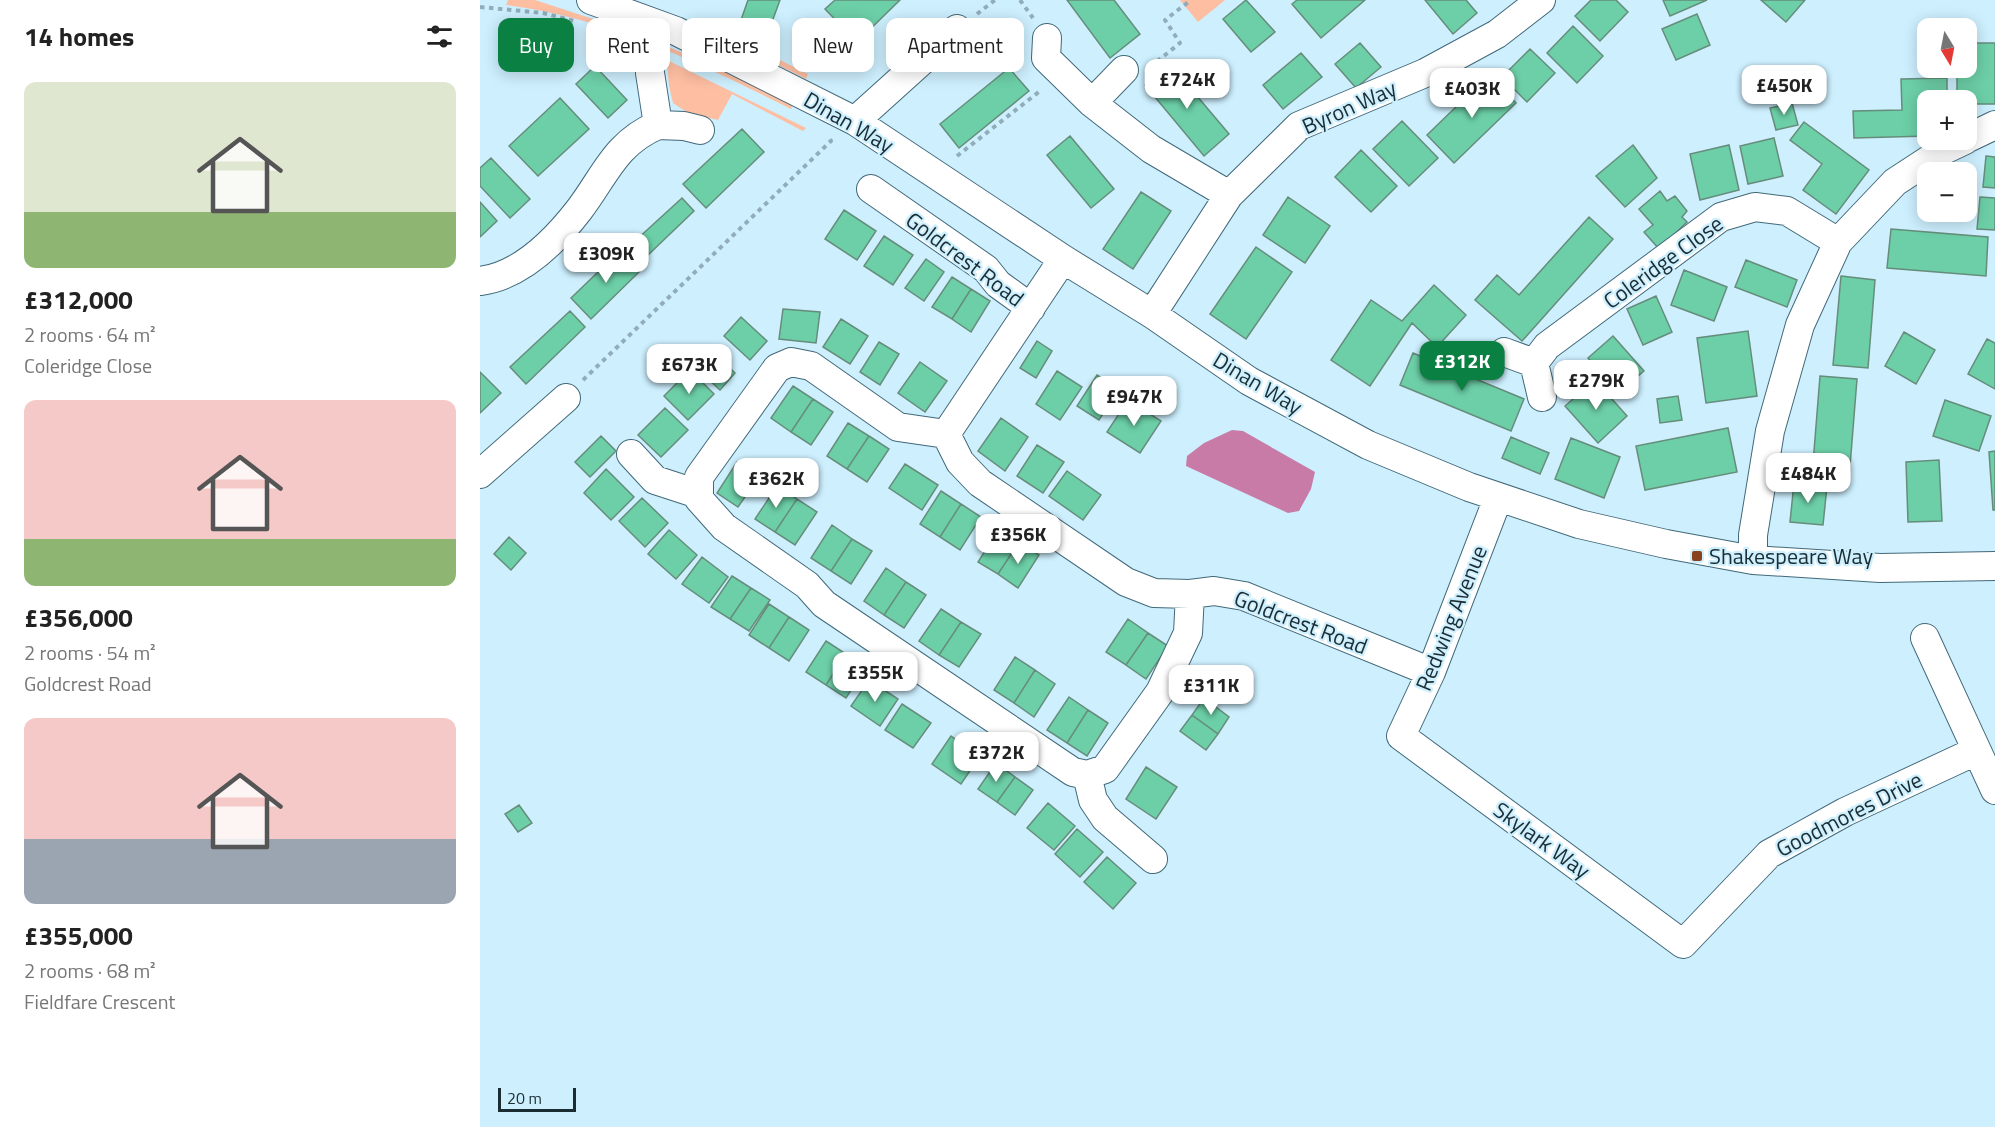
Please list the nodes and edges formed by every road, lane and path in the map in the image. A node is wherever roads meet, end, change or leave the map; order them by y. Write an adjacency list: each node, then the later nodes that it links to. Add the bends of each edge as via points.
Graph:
1 (591, 0): 10 (street, Dinan Way, via 676,31)
2 (1191, 0): 5 (path, via 1165,20 1180,43 1142,74 1132,63)
3 (1541, 0): 19 (street, Byron Way, via 1497,34 1425,73 1299,126)
4 (1047, 38): 8 (street, via 1046,58)
5 (1124, 70): 9 (street)
6 (909, 72): 10 (street)
7 (650, 73): 11 (street)
8 (1061, 74): 9 (street); 17 (path)
9 (1092, 103): 19 (street, via 1151,149)
10 (855, 121): 21 (street, Dinan Way)
11 (658, 124): 13 (street); 22 (street, via 631,139 578,211 548,244 521,265)
12 (1995, 125): 14 (street)
13 (700, 129)
14 (1977, 134)
15 (829, 135): 27 (path, via 831,141)
16 (1944, 150): 20 (street, via 1895,182)
17 (956, 157)
18 (871, 189): 23 (street, Goldcrest Road, via 986,269 998,284)
19 (1229, 195): 24 (street, Byron Way)
20 (1838, 242): 26 (street, Coleridge Close, via 1787,212 1755,207 1720,217 1547,346); 34 (street, via 1800,325 1770,431 1753,535)
21 (1063, 259): 23 (street, Goldcrest Road); 24 (street, Dinan Way)
22 (480, 281)
23 (1030, 308): 29 (street, Goldcrest Road)
24 (1152, 314): 33 (street, Dinan Way, via 1250,381 1368,445)
25 (1504, 352): 26 (street)
26 (1534, 363): 28 (street)
27 (566, 398): 31 (street)
28 (1542, 398)
29 (946, 434): 32 (street, via 898,427 811,366 791,362 777,368 699,477); 36 (street, Goldcrest Road, via 960,462 980,483 1126,582 1154,593)
30 (631, 454): 32 (street, via 655,480)
31 (480, 474)
32 (698, 494): 41 (street, via 702,505 724,527 807,585 824,604 1073,772)
33 (1498, 498): 34 (street, Dinan Way, via 1578,524); 38 (street, Redwing Avenue)
34 (1754, 560): 35 (street, Dinan Way, via 1880,568)
35 (1995, 566)
36 (1190, 594): 38 (street, Goldcrest Road, via 1214,591 1244,596); 41 (street, via 1188,633 1160,692 1105,769)
37 (1925, 638): 40 (street)
38 (1431, 672): 39 (street, Redwing Avenue)
39 (1401, 736): 44 (street, Skylark Way)
40 (1976, 751): 42 (street); 44 (street, Goodmores Drive, via 1845,812 1768,854)
41 (1086, 775): 43 (street, via 1093,800 1105,818)
42 (1995, 790)
43 (1153, 859)
44 (1683, 944)

